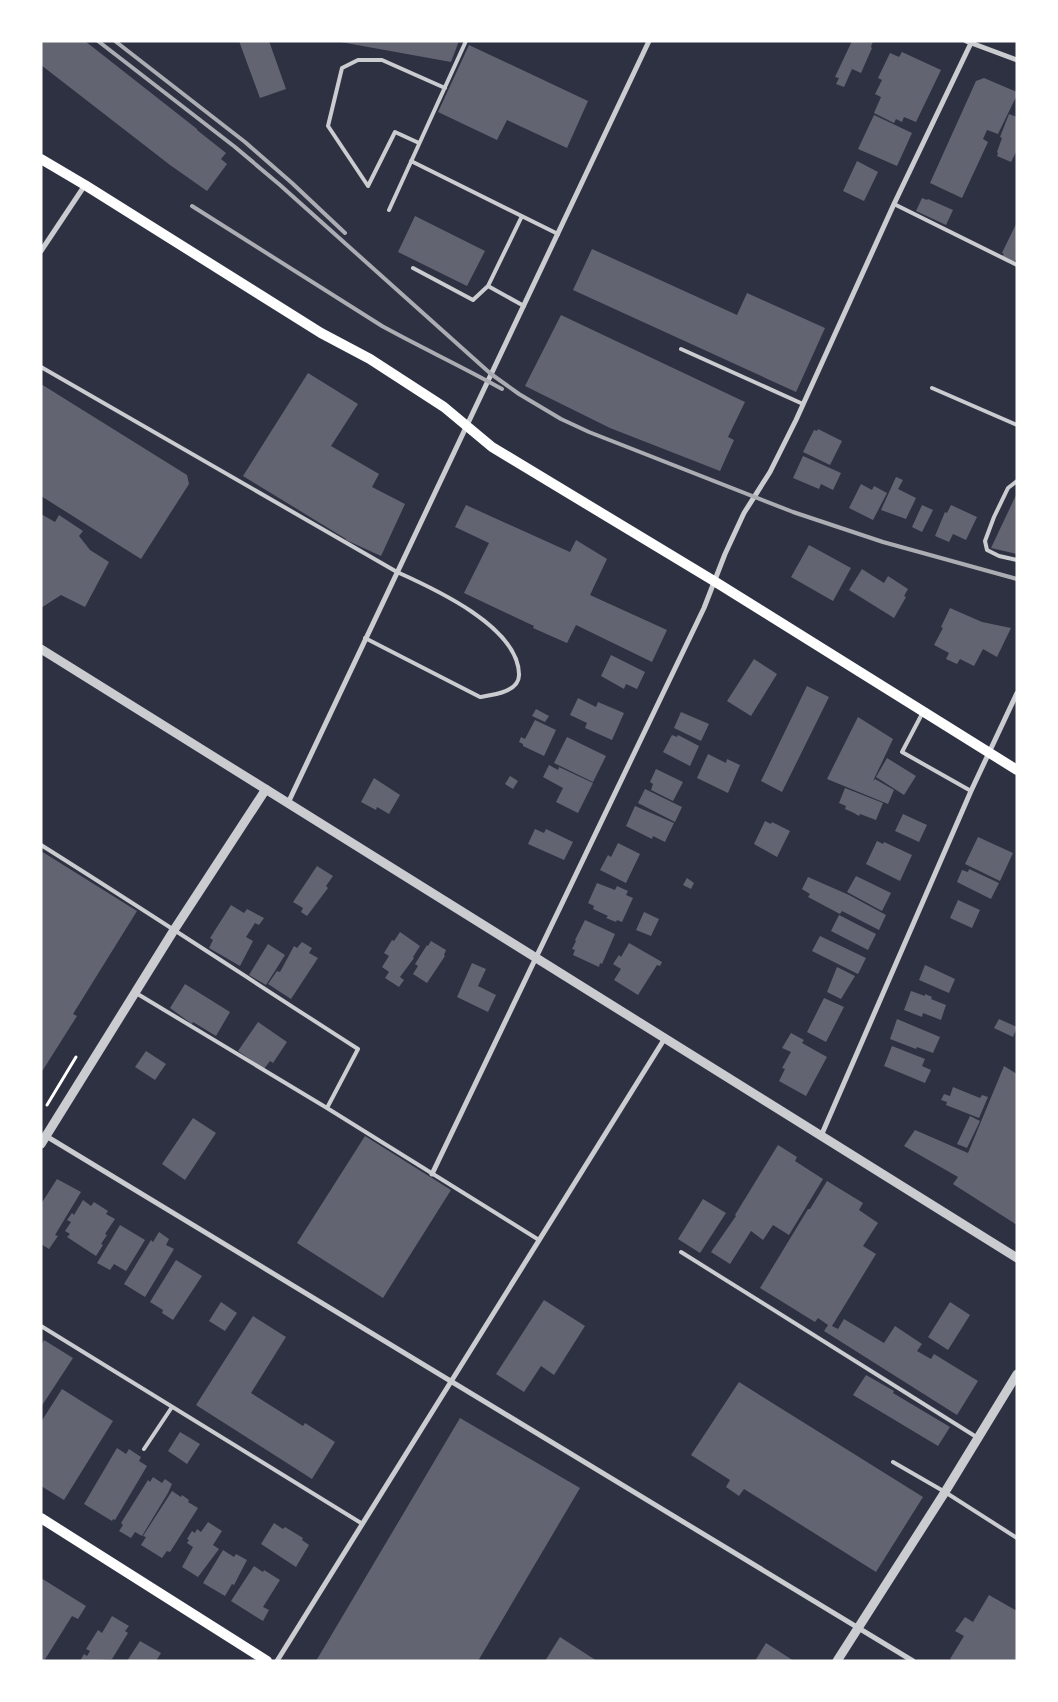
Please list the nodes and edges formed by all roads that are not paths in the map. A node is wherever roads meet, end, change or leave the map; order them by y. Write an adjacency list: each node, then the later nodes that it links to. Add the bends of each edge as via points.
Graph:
1 (466, 41): 5 (lane)
2 (649, 41): 13 (street)
3 (968, 42): 4 (street); 10 (street)
4 (1017, 60)
5 (445, 88): 6 (lane); 6 (lane, via 382,60 358,60 342,68 328,126 368,186 395,132)
6 (419, 143): 8 (lane)
7 (41, 159): 9 (main road)
8 (411, 161): 11 (lane); 12 (lane)
9 (85, 185): 14 (street); 24 (main road, via 321,333 370,359 444,407)
10 (894, 204): 15 (lane); 22 (street)
11 (388, 210)
12 (522, 216): 13 (lane); 17 (lane)
13 (558, 234): 18 (street)
14 (41, 251)
15 (1017, 265)
16 (414, 268): 17 (lane, via 473,300)
17 (488, 286): 18 (lane)
18 (524, 306): 24 (street)
19 (680, 349): 22 (lane)
20 (41, 367): 27 (lane)
21 (932, 388): 23 (lane)
22 (803, 404): 28 (street, via 770,472 744,513)
23 (1017, 425)
24 (467, 426): 27 (street); 28 (main road, via 492,447)
25 (1017, 481): 26 (lane, via 1008,488 986,540 987,550)
26 (1017, 560)
27 (397, 572): 29 (street); 29 (lane, via 431,587 483,619 509,644 519,664 520,678 505,692 480,697)
28 (714, 581): 33 (main road); 41 (street, via 700,617)
29 (365, 638): 38 (street)
30 (41, 649): 36 (street)
31 (1017, 693): 32 (street)
32 (1014, 704): 34 (street)
33 (923, 712): 34 (main road); 37 (lane, via 902,752)
34 (989, 753): 35 (main road); 37 (street)
35 (1017, 770)
36 (266, 789): 38 (street); 40 (street)
37 (971, 791): 45 (street)
38 (288, 803): 41 (street)
39 (41, 845): 40 (lane)
40 (174, 930): 42 (street); 44 (lane, via 358,1049)
41 (536, 958): 43 (street); 47 (street)
42 (136, 993): 44 (lane); 46 (street)
43 (665, 1038): 45 (street); 48 (street)
44 (327, 1108): 47 (lane)
45 (821, 1136): 50 (street)
46 (44, 1140): 53 (street)
47 (432, 1174): 48 (lane)
48 (539, 1240): 53 (street)
49 (681, 1252): 55 (lane)
50 (1017, 1258)
51 (41, 1326): 54 (lane)
52 (1017, 1374): 55 (street)
53 (450, 1382): 60 (street); 62 (street)
54 (172, 1407): 56 (lane); 60 (lane)
55 (978, 1438): 58 (street)
56 (144, 1449)
57 (894, 1462): 58 (lane)
58 (945, 1492): 61 (lane); 62 (street)
59 (41, 1518): 63 (main road)
60 (361, 1523): 64 (street)
61 (1017, 1538)
62 (858, 1627): 65 (street); 66 (street)
63 (267, 1661)
64 (277, 1661)
65 (837, 1661)
66 (913, 1661)

